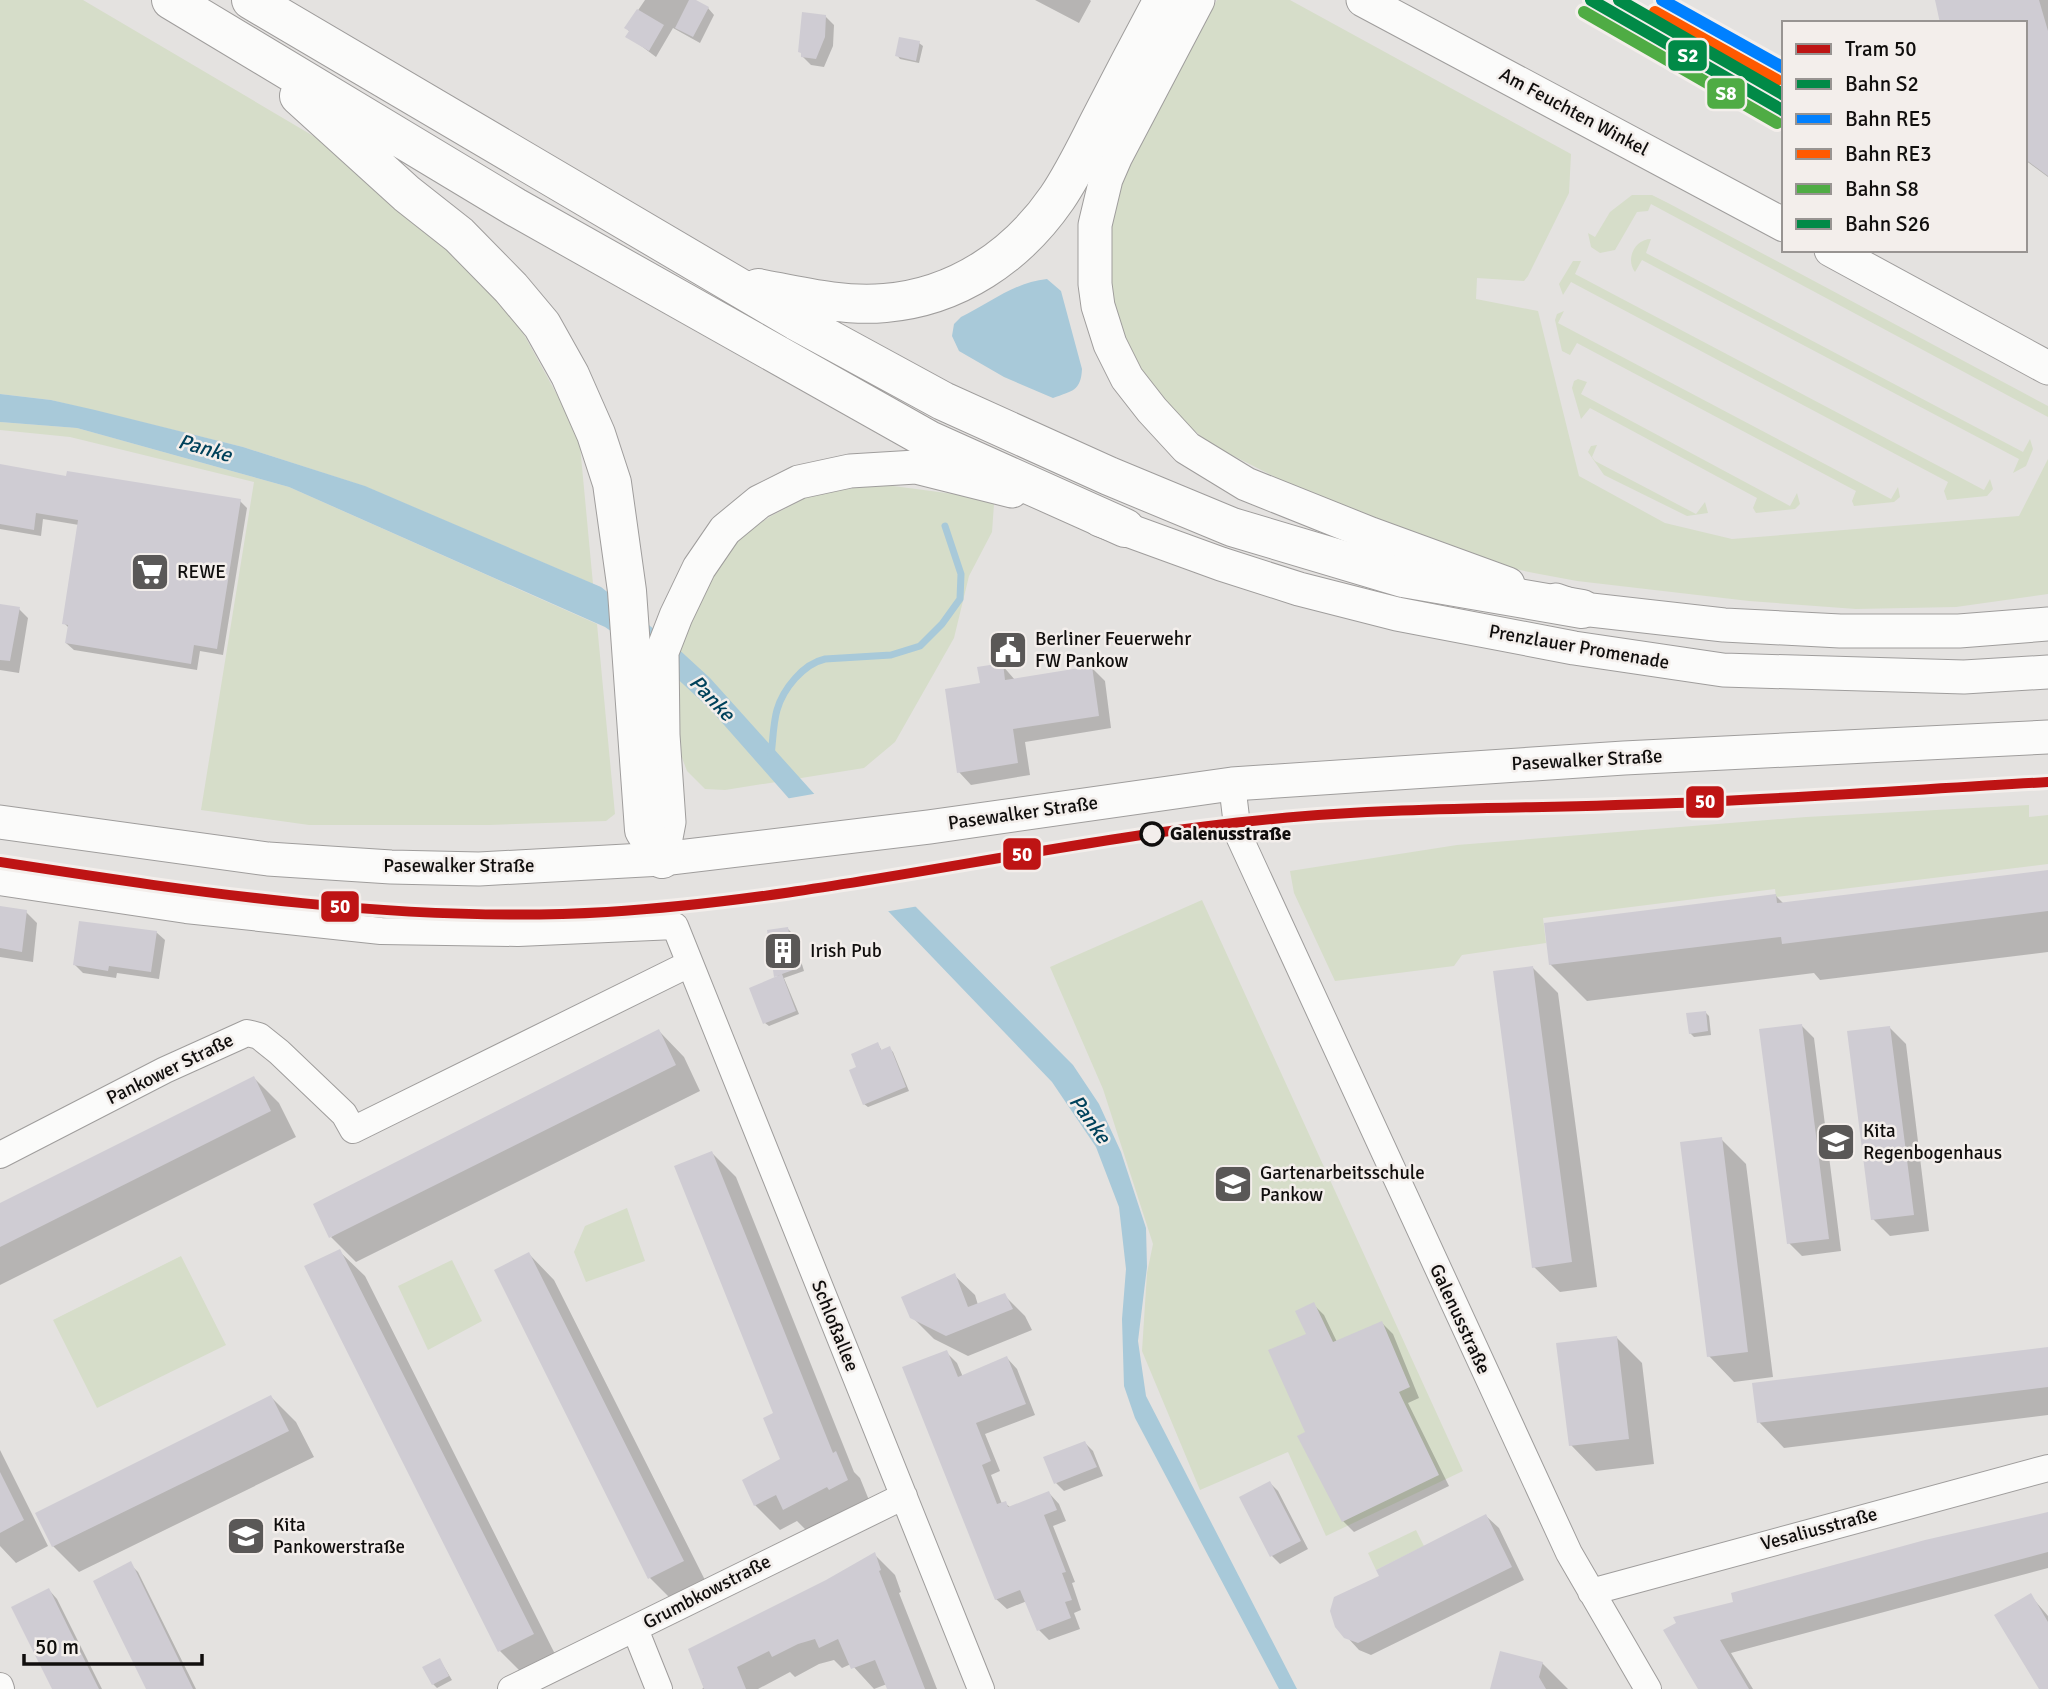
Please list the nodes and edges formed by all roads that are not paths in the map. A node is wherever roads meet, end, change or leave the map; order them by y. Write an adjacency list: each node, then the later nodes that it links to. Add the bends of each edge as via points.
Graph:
1 (171, 0): 6 (highway)
2 (251, 0): 9 (highway)
3 (1163, 0): 9 (highway, via 1057,197 1020,242 995,263 946,290 886,303 845,303)
4 (1198, 0): 12 (main road, Prenzlauer Promenade, via 1116,156 1095,225 1098,306 1127,378 1187,448 1247,484 1381,538)
5 (1363, 0): 7 (main road, Am Feuchten Winkel)
6 (232, 36): 11 (highway, via 515,207 929,440); 18 (highway, via 459,236 511,288 542,325 570,375 612,483 627,591 644,830)
7 (1782, 224)
8 (1835, 252): 10 (main road)
9 (737, 285): 12 (highway, via 943,401 1232,527 1403,578)
10 (2048, 368)
11 (1125, 528): 14 (main road, Prenzlauer Promenade, via 1299,589 1398,614 1588,650 1723,670 1964,677); 18 (main road, Prenzlauer Promenade, via 986,483 916,467 850,471 799,482 759,502 725,530 699,568 662,652 669,822)
12 (1582, 609): 13 (main road, Prenzlauer Promenade, via 1724,625 1840,631 1959,631)
13 (2048, 624)
14 (2048, 672)
15 (2048, 737): 16 (main road, Pasewalker Straße)
16 (1232, 784): 18 (main road, Pasewalker Straße); 24 (street, Galenusstraße, via 1238,834 1519,1448)
17 (0, 822): 18 (main road, Pasewalker Straße, via 268,859 391,867 479,869)
18 (662, 859)
19 (0, 882): 20 (street, Schloßallee, via 223,915 382,931 518,933 675,926)
20 (690, 964): 21 (street, Pankower Straße, via 353,1130 344,1114 279,1052 259,1036 247,1033 164,1070); 23 (street, Schloßallee)
21 (0, 1155)
22 (2048, 1468): 24 (street, Vesaliusstraße)
23 (904, 1496): 25 (street, Grumbkowstraße); 28 (street, Schloßallee)
24 (1591, 1592): 29 (street, Galenusstraße)
25 (635, 1629): 26 (street, Grumbkowstraße); 27 (street)
26 (511, 1689)
27 (659, 1689)
28 (981, 1689)
29 (1648, 1689)

